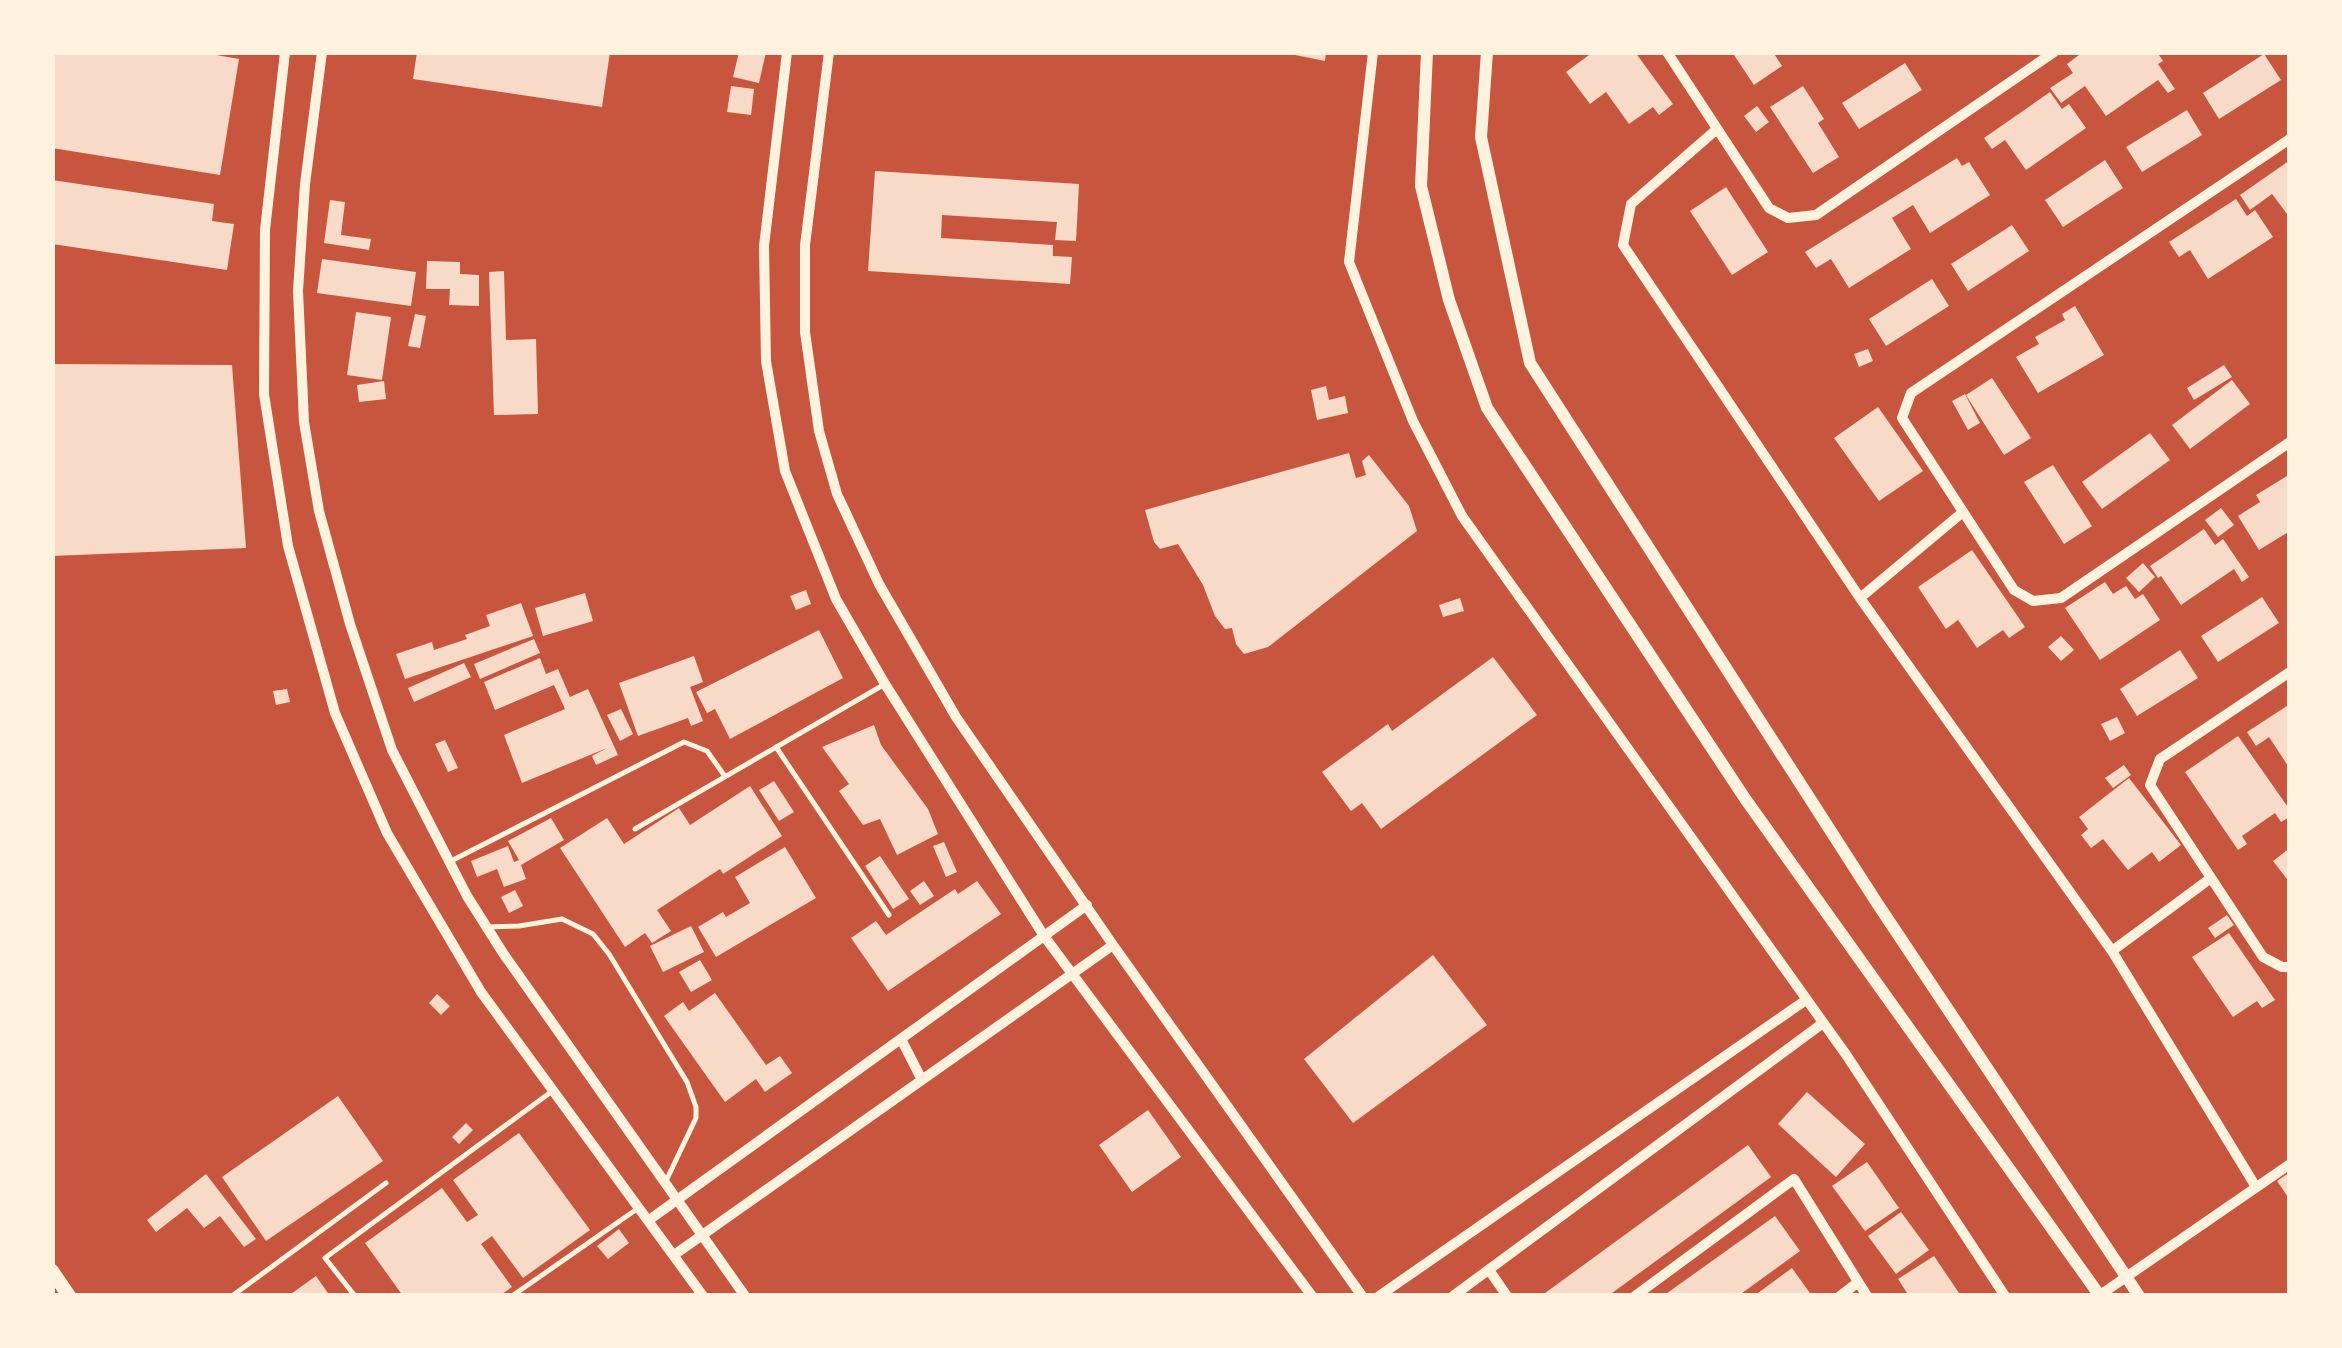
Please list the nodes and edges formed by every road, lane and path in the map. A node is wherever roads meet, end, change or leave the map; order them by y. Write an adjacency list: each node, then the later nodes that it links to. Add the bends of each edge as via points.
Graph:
1 (285, 52): 34 (street, via 264,230 264,394 288,546 336,713 387,832 481,992)
2 (322, 52): 20 (street, via 298,291 304,422 319,511 350,624 392,750)
3 (787, 52): 16 (street, via 764,246 766,361 785,471 836,599)
4 (828, 52): 22 (street, via 805,245 805,332 837,494 879,584 956,717)
5 (1373, 52): 30 (street, via 1349,262 1413,421 1462,516)
6 (1428, 52): 48 (street, via 1420,186 1449,300 1487,408 1746,800)
7 (1487, 52): 46 (street, via 1481,137 1530,364)
8 (1667, 52): 10 (street)
9 (2054, 52): 10 (street, via 1816,215 1788,218 1769,208)
10 (1718, 129): 14 (street, via 1631,204 1623,245)
11 (2290, 139): 13 (street, via 1911,392 1902,418)
12 (2290, 442): 13 (street, via 2062,598 2034,600 2014,590)
13 (1962, 512): 14 (street)
14 (1860, 598): 27 (street)
15 (2290, 672): 21 (street, via 2160,759 2150,785)
16 (884, 684): 17 (lane); 25 (street)
17 (776, 746): 18 (lane); 23 (lane)
18 (724, 775): 19 (lane); 20 (lane, via 708,751 684,742)
19 (635, 829)
20 (448, 862): 24 (street)
21 (2212, 878): 27 (street); 28 (street, via 2263,957)
22 (1086, 905): 25 (street); 26 (street)
23 (889, 915)
24 (486, 927): 37 (street); 37 (lane, via 562,919 593,934 610,954 696,1106)
25 (1044, 936): 29 (street); 32 (street)
26 (1113, 945): 29 (street); 56 (street)
27 (2112, 952): 38 (street)
28 (2290, 967)
29 (1072, 973): 33 (street); 55 (street)
30 (1806, 1000): 31 (street); 57 (street)
31 (1822, 1023): 44 (street); 63 (street)
32 (900, 1039): 33 (street); 39 (street)
33 (922, 1080): 42 (street)
34 (554, 1090): 40 (street); 51 (lane, via 325,1258)
35 (2290, 1164): 38 (street)
36 (386, 1183): 50 (lane)
37 (664, 1184): 39 (street)
38 (2256, 1187): 46 (street)
39 (676, 1200): 41 (street); 42 (street)
40 (639, 1207): 41 (street); 52 (lane)
41 (649, 1220): 43 (street)
42 (702, 1235): 43 (street); 54 (street)
43 (674, 1255): 53 (street)
44 (1488, 1270): 58 (street); 59 (street)
45 (52, 1271): 49 (main road)
46 (2125, 1277): 48 (street); 64 (street)
47 (1857, 1283): 60 (street, via 1794,1179); 61 (street); 62 (street)
48 (2100, 1295)
49 (69, 1296)
50 (232, 1296)
51 (355, 1296)
52 (512, 1296)
53 (703, 1296)
54 (745, 1296)
55 (1312, 1296)
56 (1362, 1296)
57 (1379, 1296)
58 (1454, 1296)
59 (1507, 1296)
60 (1636, 1296)
61 (1840, 1296)
62 (1867, 1296)
63 (2005, 1296)
64 (2140, 1296)

